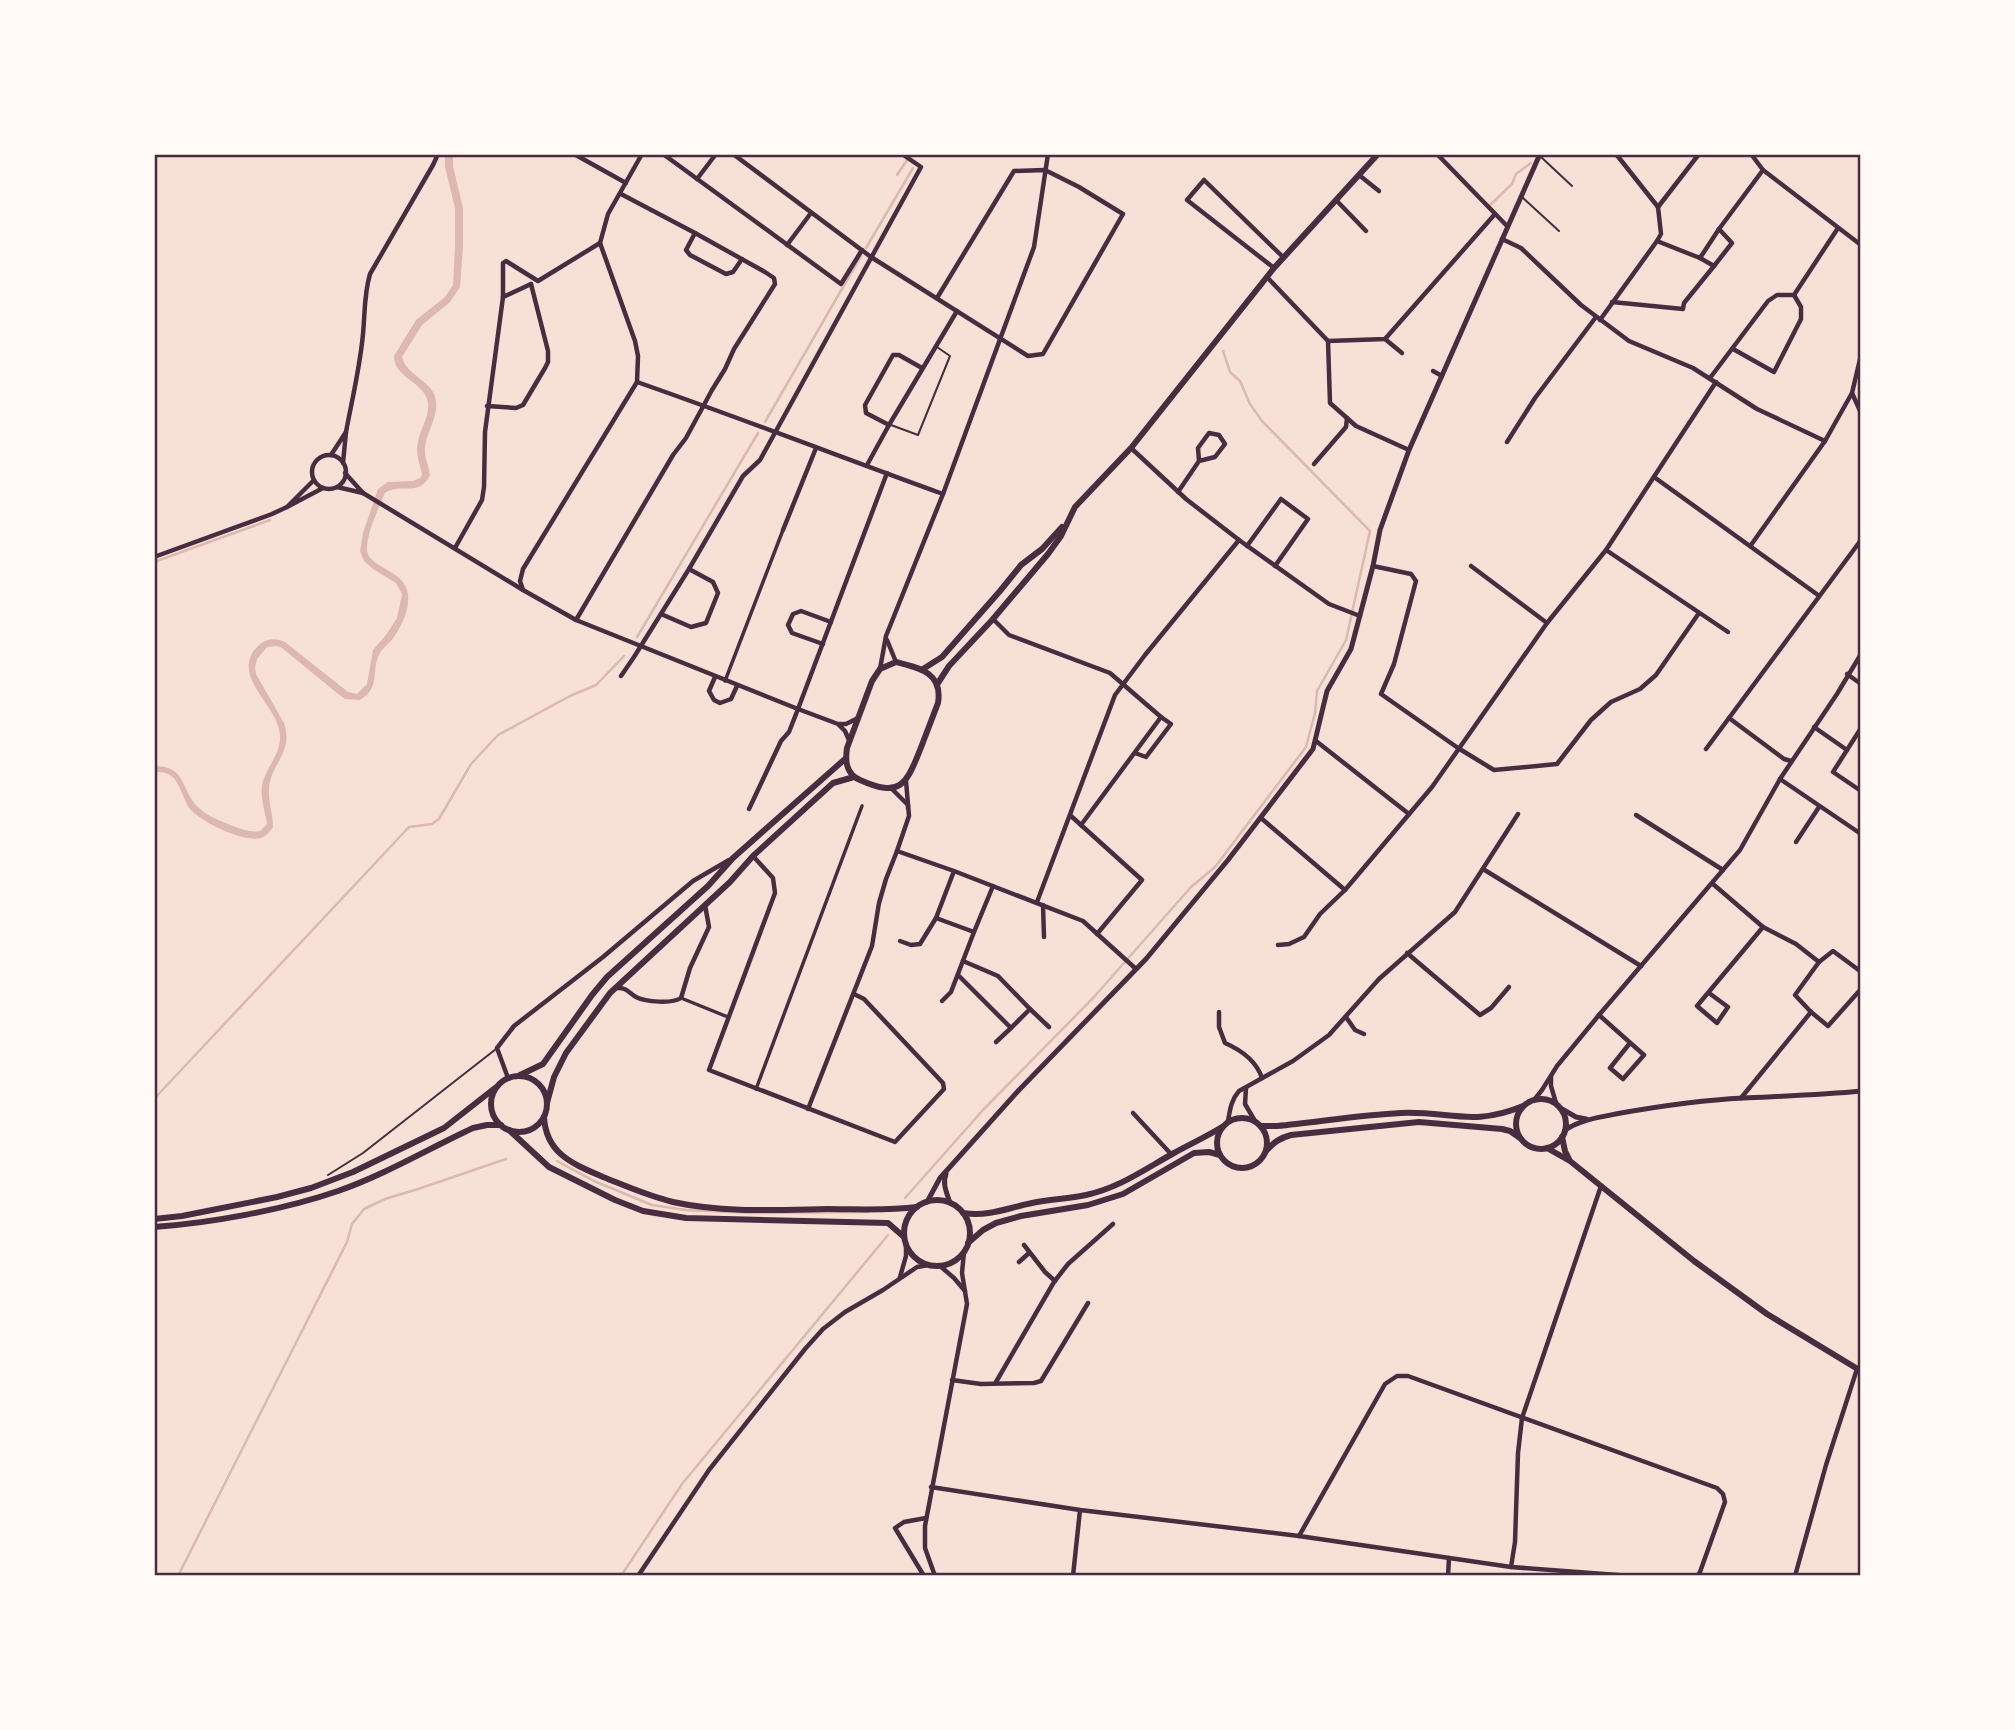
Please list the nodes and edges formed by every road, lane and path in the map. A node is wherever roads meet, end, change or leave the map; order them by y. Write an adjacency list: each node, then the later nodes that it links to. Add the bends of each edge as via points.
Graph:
1 (438, 154): 75 (street, via 365,289 360,354)
2 (573, 154): 19 (street)
3 (642, 154): 19 (street)
4 (663, 154): 18 (street)
5 (716, 154): 18 (street)
6 (733, 154): 26 (street)
7 (902, 154): 40 (street, via 921,167)
8 (1048, 154): 15 (street)
9 (1439, 154): 27 (street)
10 (1616, 154): 25 (street)
11 (1699, 154): 25 (street)
12 (1751, 154): 16 (street)
13 (1376, 155): 17 (main road)
14 (1540, 155): 20 (lane); 23 (street)
15 (1045, 170): 51 (street, via 1014,171); 56 (street, via 1034,247); 56 (street, via 1123,214 1042,354 1028,356)
16 (1763, 170): 29 (street); 30 (street)
17 (1359, 175): 21 (street); 24 (main road)
18 (697, 179): 37 (street)
19 (626, 183): 22 (street)
20 (1573, 186)
21 (1379, 191)
22 (621, 194): 33 (street); 36 (street, via 608,214)
23 (1521, 197): 28 (street); 31 (lane)
24 (1336, 200): 32 (street); 41 (main road)
25 (1658, 207): 35 (street, via 1661,234)
26 (811, 213): 37 (street); 39 (street)
27 (1495, 214): 28 (street); 55 (street)
28 (1507, 226): 34 (street)
29 (1838, 228): 38 (street); 49 (street)
30 (1719, 229): 42 (street); 44 (street, via 1732,243)
31 (1559, 231)
32 (1366, 232)
33 (695, 233): 43 (street); 43 (street, via 686,250 690,255 726,274 733,272)
34 (1502, 239): 54 (street, via 1521,248); 64 (street)
35 (1657, 241): 42 (street); 52 (street)
36 (600, 243): 47 (street); 66 (street, via 635,341)
37 (787, 245): 39 (street, via 841,284)
38 (1861, 245)
39 (862, 250): 40 (street)
40 (871, 257): 51 (street); 74 (street)
41 (1283, 257): 45 (main road); 45 (street, via 1204,180 1187,200)
42 (1700, 258): 44 (street)
43 (741, 259): 69 (street, via 774,278 775,284)
44 (1714, 266): 52 (street, via 1683,309)
45 (1274, 268): 46 (main road)
46 (1267, 277): 57 (street); 79 (main road)
47 (538, 281): 48 (street); 50 (street, via 506,261)
48 (531, 284): 50 (street); 70 (street, via 548,362 523,405)
49 (1794, 295): 59 (street, via 1777,295 1768,301); 59 (street, via 1801,319 1774,372)
50 (503, 297): 70 (street)
51 (937, 298): 53 (street)
52 (1612, 302): 54 (street)
53 (957, 311): 56 (street); 58 (street)
54 (1598, 318): 65 (street, via 1629,341); 77 (street)
55 (1385, 339): 57 (street); 60 (street)
56 (1001, 340): 94 (street)
57 (1328, 341): 72 (street, via 1329,403)
58 (936, 346): 62 (street); 73 (lane, via 950,356 918,435)
59 (1733, 349): 65 (street)
60 (1402, 353)
61 (1861, 355): 68 (street)
62 (922, 368): 73 (street); 73 (street, via 893,355 865,405 866,413)
63 (1433, 371): 64 (street)
64 (1442, 376): 80 (street)
65 (1710, 378): 67 (street)
66 (637, 382): 69 (street); 109 (street, via 523,569)
67 (1716, 382): 76 (street, via 1757,409); 88 (street)
68 (1852, 393): 71 (street); 76 (street)
69 (703, 405): 74 (street); 115 (street)
70 (487, 406): 102 (street, via 482,500)
71 (1861, 413)
72 (1348, 418): 80 (street); 84 (street, via 1346,427)
73 (889, 425): 85 (street)
74 (776, 431): 78 (street); 108 (street, via 760,460 743,476)
75 (346, 432): 81 (street); 83 (street)
76 (1825, 441): 101 (street)
77 (1507, 442)
78 (816, 448): 85 (street); 97 (street)
79 (1131, 448): 92 (street); 96 (main road, via 1075,506)
80 (1409, 450): 106 (street, via 1380,530)
81 (331, 455): 83 (street); 89 (street, via 316,461)
82 (1199, 461): 82 (street, via 1215,457 1224,444 1219,435 1209,433 1198,448); 92 (street)
83 (343, 464): 86 (street)
84 (1314, 464)
85 (867, 465): 87 (street)
86 (345, 473): 90 (street); 93 (street)
87 (887, 474): 94 (street); 116 (street)
88 (1654, 477): 101 (street); 103 (street)
89 (314, 480): 91 (street); 95 (street)
90 (337, 486): 91 (street); 93 (street)
91 (324, 488): 95 (street)
92 (1178, 492): 98 (street)
93 (363, 493): 102 (street)
94 (943, 494): 119 (street)
95 (287, 507): 104 (street)
96 (1068, 521): 114 (main road, via 1048,554); 125 (main road, via 1021,565 942,657)
97 (783, 530): 129 (street)
98 (1239, 540): 100 (street); 132 (street)
99 (1861, 540): 110 (street)
100 (1247, 545): 105 (street); 105 (street, via 1281,499 1308,519)
101 (1751, 545): 110 (street)
102 (454, 548): 109 (street)
103 (1606, 550): 111 (street); 117 (street)
104 (154, 557)
105 (1275, 566): 113 (street, via 1329,604)
106 (1373, 566): 113 (street); 143 (street, via 1411,574 1416,581 1394,664 1381,694)
107 (1471, 566): 117 (street)
108 (689, 569): 112 (street); 112 (street, via 713,582 718,593 706,623 691,627)
109 (523, 590): 115 (street)
110 (1818, 595): 137 (street)
111 (1699, 613): 118 (street); 143 (street, via 1656,675 1640,689 1611,702 1557,764 1494,771)
112 (661, 614): 121 (street)
113 (1358, 615): 142 (street, via 1351,649 1327,691)
114 (993, 619): 130 (main road); 132 (street, via 1009,635 1111,673)
115 (576, 620): 121 (street)
116 (831, 622): 120 (street); 120 (street, via 801,611 793,614 788,625 792,633)
117 (1547, 623): 143 (street)
118 (1728, 632)
119 (886, 636): 123 (street); 124 (street)
120 (823, 644): 134 (street)
121 (641, 647): 127 (street); 128 (street)
122 (1861, 653): 126 (street)
123 (896, 662): 124 (main road); 125 (main road)
124 (880, 669): 136 (main road)
125 (923, 669): 130 (main road)
126 (1847, 674): 131 (street); 139 (street)
127 (621, 676)
128 (715, 677): 129 (street); 133 (street, via 709,691 720,704 731,699)
129 (725, 681): 133 (street)
130 (938, 683): 151 (main road, via 938,703)
131 (1861, 684)
132 (1123, 685): 135 (street); 161 (street, via 1115,695)
133 (737, 686): 134 (street)
134 (798, 709): 138 (street); 156 (street)
135 (1161, 717): 146 (street); 146 (street, via 1171,724 1146,757)
136 (858, 718): 138 (street); 141 (main road)
137 (1729, 718): 144 (street); 148 (street)
138 (838, 724): 141 (street)
139 (1814, 727): 145 (street); 148 (street)
140 (1861, 728): 145 (street)
141 (849, 741): 147 (main road)
142 (1316, 741): 157 (street); 162 (street)
143 (1458, 748): 157 (street)
144 (1706, 749)
145 (1847, 750): 153 (street, via 1833,772)
146 (1134, 753): 163 (street)
147 (845, 759): 149 (main road); 168 (main road)
148 (1791, 761): 150 (street)
149 (854, 777): 152 (main road); 167 (main road, via 834,783)
150 (1780, 779): 155 (street); 170 (street, via 1740,850)
151 (906, 781): 152 (main road); 160 (street)
152 (891, 788): 160 (street, via 908,805)
153 (1861, 791)
154 (862, 806): 217 (street)
155 (1819, 807): 164 (street); 165 (street)
156 (749, 809)
157 (1409, 814): 174 (street)
158 (1518, 814): 169 (street)
159 (1636, 815): 170 (street)
160 (909, 816): 166 (street)
161 (1071, 816): 163 (street); 175 (street)
162 (1261, 818): 174 (street); 189 (street)
163 (1081, 825): 181 (street, via 1142,880)
164 (1861, 834)
165 (1796, 842)
166 (897, 851): 171 (street); 196 (street, via 879,903 872,946)
167 (753, 856): 176 (main road); 203 (street, via 773,878 775,894)
168 (733, 858): 210 (street, via 693,881 514,1026); 211 (main road, via 607,978 542,1064)
169 (1483, 869): 185 (street, via 1455,912); 188 (street)
170 (1723, 870): 172 (street)
171 (954, 871): 173 (street); 178 (street)
172 (1713, 884): 179 (street); 188 (street)
173 (993, 886): 175 (street); 180 (street)
174 (1345, 890): 184 (street, via 1304,937)
175 (1037, 902): 177 (street)
176 (705, 905): 193 (main road); 197 (street, via 709,927)
177 (1043, 905): 181 (street, via 1083,921); 182 (street)
178 (936, 918): 180 (street); 183 (street, via 920,944)
179 (1763, 928): 187 (street); 195 (street)
180 (974, 932): 186 (street)
181 (1097, 933): 189 (street)
182 (1044, 937)
183 (900, 941)
184 (1278, 945)
185 (1407, 953): 192 (street, via 1480,1015); 204 (street)
186 (963, 961): 190 (street); 199 (street, via 998,975)
187 (1819, 962): 191 (street, via 1833,951 1860,971); 201 (street, via 1795,995)
188 (1641, 966): 202 (street)
189 (1136, 969): 240 (street)
190 (958, 975): 198 (street); 206 (street)
191 (1861, 979)
192 (1509, 987)
193 (615, 988): 197 (street, via 638,998 674,1003); 221 (main road, via 566,1054)
194 (1861, 989): 201 (street, via 1828,1026)
195 (1709, 993): 195 (street, via 1697,1006 1717,1024 1728,1007)
196 (853, 994): 224 (street); 224 (street, via 864,999 944,1089 895,1142)
197 (681, 999): 203 (street)
198 (942, 1001)
199 (1030, 1009): 205 (street); 206 (street)
200 (1219, 1012): 214 (street, via 1225,1043 1240,1050 1259,1068)
201 (1811, 1012): 219 (street)
202 (1599, 1015): 209 (street); 212 (street)
203 (728, 1017): 217 (street, via 709,1070)
204 (1346, 1017): 207 (street); 214 (street, via 1329,1035)
205 (1049, 1027)
206 (1011, 1028): 208 (street)
207 (1364, 1034)
208 (996, 1042)
209 (1630, 1043): 209 (street, via 1610,1068 1623,1079 1644,1055)
210 (497, 1048): 213 (street); 241 (lane)
211 (520, 1075): 213 (main road); 221 (main road, via 536,1081)
212 (1551, 1075): 220 (street); 223 (street)
213 (508, 1078): 216 (main road)
214 (1262, 1078): 215 (street)
215 (1246, 1087): 228 (street, via 1234,1096); 229 (street, via 1245,1104)
216 (495, 1088): 230 (main road, via 491,1104); 247 (main road, via 444,1128 353,1172 277,1197)
217 (756, 1089): 224 (street)
218 (1861, 1091): 219 (street)
219 (1741, 1098): 227 (street)
220 (1534, 1100): 222 (main road); 223 (main road, via 1541,1098)
221 (547, 1102): 226 (main road)
222 (1523, 1106): 229 (main road, via 1479,1118 1402,1113); 234 (main road, via 1516,1122)
223 (1559, 1106): 227 (street); 233 (main road, via 1566,1123)
224 (808, 1109)
225 (1133, 1113): 237 (street)
226 (544, 1117): 232 (main road, via 525,1131); 245 (main road, via 548,1140 573,1163 674,1202 763,1210)
227 (1589, 1119): 233 (street)
228 (1228, 1121): 229 (main road, via 1243,1117); 231 (main road)
229 (1258, 1123): 236 (main road, via 1267,1134)
230 (501, 1125): 232 (main road); 249 (main road, via 473,1128 320,1196 225,1218)
231 (1222, 1127): 237 (main road); 238 (main road, via 1217,1138)
232 (509, 1130): 250 (main road, via 548,1167 643,1211 686,1218 888,1223)
233 (1564, 1133): 235 (main road); 239 (main road)
234 (1520, 1138): 235 (main road, via 1533,1147); 236 (main road, via 1502,1129 1419,1122 1291,1135)
235 (1547, 1148): 239 (main road)
236 (1268, 1150): 238 (main road, via 1246,1168 1235,1167)
237 (1171, 1154): 246 (main road, via 1136,1176 1096,1192 989,1214)
238 (1220, 1155): 251 (main road, via 1194,1153 1124,1194 996,1223)
239 (1570, 1161): 242 (main road)
240 (947, 1171): 243 (street); 244 (street, via 944,1179)
241 (328, 1175)
242 (1601, 1185): 262 (main road, via 1767,1314); 265 (street)
243 (926, 1202): 244 (main road); 245 (main road)
244 (950, 1203): 246 (main road)
245 (917, 1207): 250 (main road, via 909,1215)
246 (963, 1213): 251 (main road, via 970,1233)
247 (154, 1219)
248 (1113, 1224): 259 (street)
249 (154, 1227)
250 (905, 1240): 256 (main road, via 911,1253); 258 (street, via 904,1267)
251 (968, 1243): 253 (main road)
252 (1024, 1244): 254 (street)
253 (964, 1252): 257 (main road); 260 (street)
254 (1029, 1253): 255 (street); 259 (street)
255 (1018, 1262)
256 (929, 1265): 257 (main road); 258 (street, via 917,1267)
257 (940, 1266): 260 (street)
258 (897, 1281): 272 (street, via 845,1312 804,1349 709,1470)
259 (1055, 1281): 264 (street)
260 (965, 1292): 263 (street, via 967,1304)
261 (1088, 1303): 264 (street, via 1041,1381)
262 (1859, 1370): 279 (street, via 1829,1453)
263 (952, 1380): 264 (street); 266 (street)
264 (996, 1382)
265 (1522, 1418): 269 (street, via 1447,1389 1397,1376 1385,1384); 271 (street); 278 (street, via 1717,1488 1725,1502)
266 (931, 1487): 267 (street); 268 (street)
267 (1080, 1510): 269 (street); 275 (street)
268 (926, 1518): 273 (street, via 895,1528); 274 (street, via 925,1548)
269 (1299, 1535): 270 (street)
270 (1449, 1558): 271 (street); 276 (street)
271 (1511, 1567): 277 (street)
272 (638, 1576)
273 (924, 1576)
274 (935, 1576)
275 (1073, 1576)
276 (1448, 1576)
277 (1631, 1576)
278 (1697, 1576)
279 (1795, 1576)

